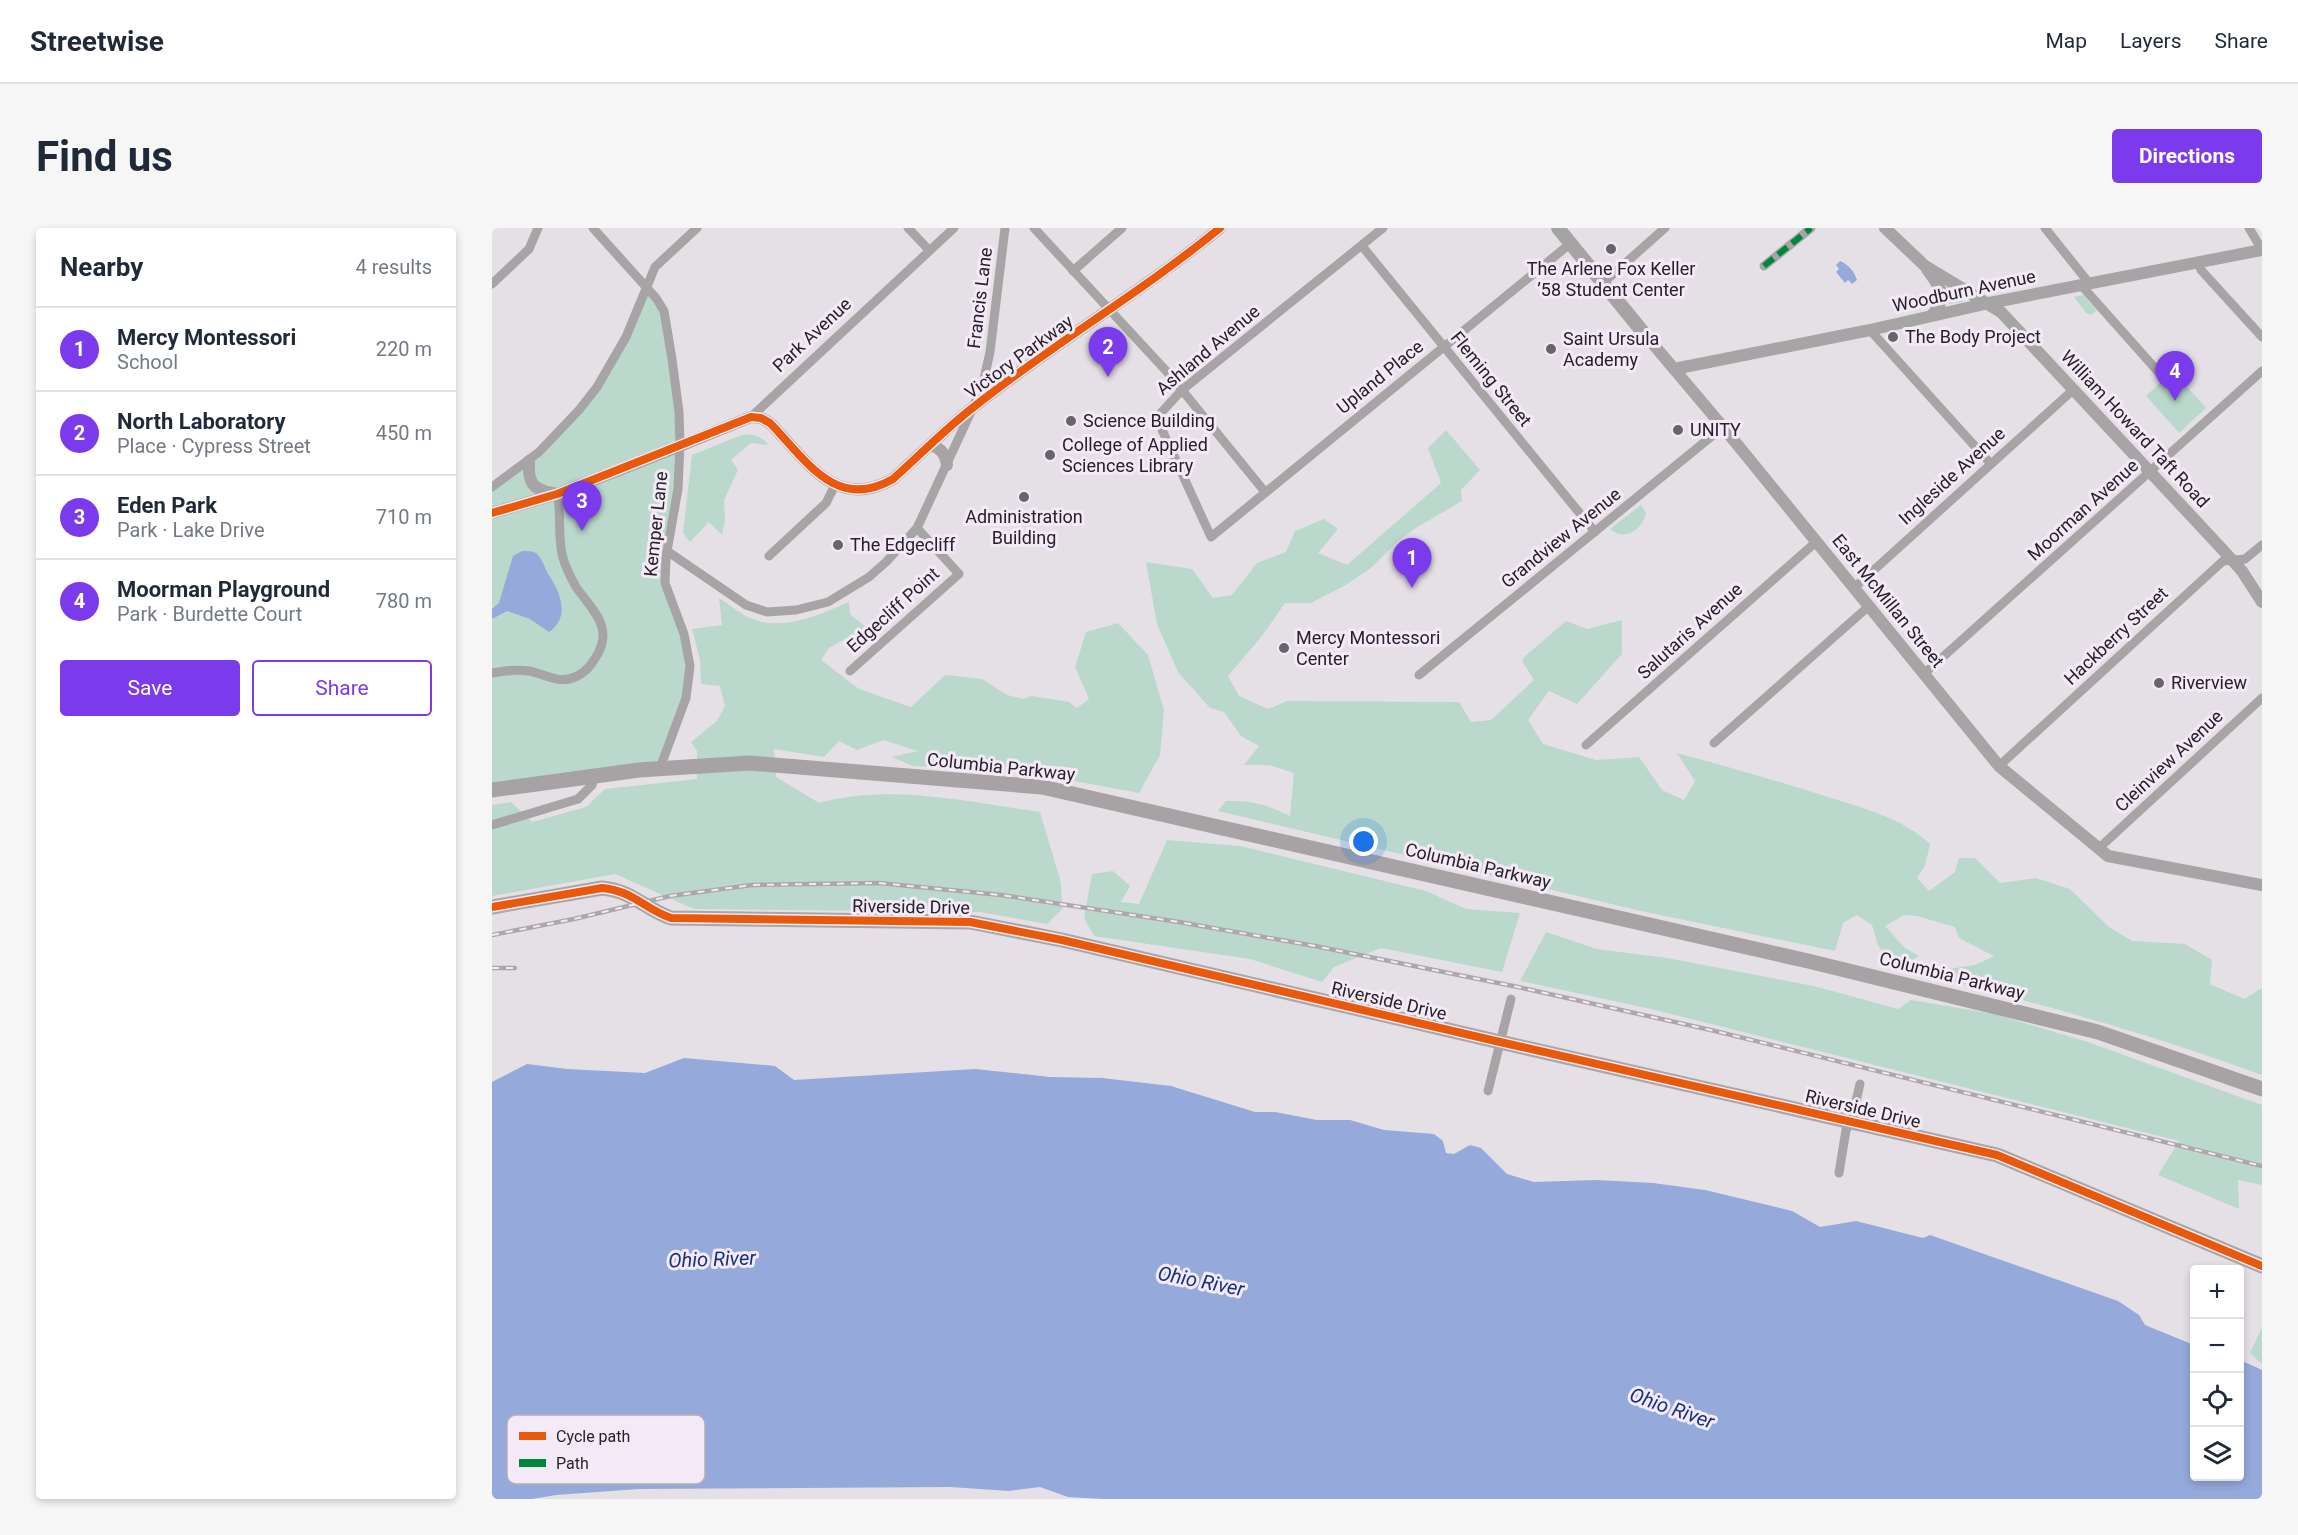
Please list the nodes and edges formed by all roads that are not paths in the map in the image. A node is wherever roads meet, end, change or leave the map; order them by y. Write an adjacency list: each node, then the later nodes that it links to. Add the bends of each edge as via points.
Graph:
1 (538, 228): 26 (street, via 530,249)
2 (592, 228): 28 (street, Kemper Lane)
3 (697, 228): 28 (street, via 655,267)
4 (908, 228): 19 (street)
5 (954, 228): 19 (street, Park Avenue)
6 (1005, 228): 41 (street, Francis Lane, via 988,370)
7 (1034, 228): 24 (street)
8 (1122, 228): 24 (street)
9 (1220, 228): 30 (street, Victory Parkway)
10 (1383, 228): 18 (street, Ashland Avenue)
11 (1558, 228): 17 (main road, East McMillan Street)
12 (1665, 228): 25 (street)
13 (1811, 228): 22 (street)
14 (1885, 228): 23 (street, William Howard Taft Road)
15 (2045, 228): 27 (street)
16 (2249, 228): 20 (street)
17 (1571, 243): 25 (main road, East McMillan Street); 35 (street, Upland Place)
18 (1362, 246): 35 (street, Fleming Street); 39 (street, Ashland Avenue)
19 (928, 250): 42 (street, Park Avenue)
20 (2262, 250): 21 (street, Woodburn Avenue)
21 (2198, 262): 27 (street, Woodburn Avenue); 34 (street)
22 (1764, 266)
23 (1925, 266): 29 (street, William Howard Taft Road); 31 (street, via 1942,297)
24 (1073, 272): 30 (street)
25 (1603, 283): 33 (main road, East McMillan Street)
26 (492, 284)
27 (2085, 284): 29 (street, Woodburn Avenue); 38 (street)
28 (647, 288): 45 (street, via 626,337 597,387 560,432); 59 (street, Kemper Lane, via 664,311 679,412 678,489)
29 (1989, 303): 31 (street, Woodburn Avenue); 40 (street, William Howard Taft Road)
30 (1110, 311): 39 (street); 41 (street, Victory Parkway)
31 (1931, 316): 32 (street, Woodburn Avenue)
32 (1870, 330): 36 (street, Woodburn Avenue); 46 (street)
33 (1641, 331): 36 (street, East McMillan Street)
34 (2262, 337)
35 (1443, 346): 51 (street, Upland Place); 55 (street, Fleming Street)
36 (1674, 369): 43 (street, East McMillan Street)
37 (2262, 371): 48 (street, Moorman Avenue)
38 (2161, 375)
39 (1182, 390): 51 (street); 56 (street, Ashland Avenue, via 1158,420)
40 (2073, 390): 46 (street, Ingleside Avenue); 48 (street, William Howard Taft Road)
41 (974, 406): 44 (street, Victory Parkway); 47 (street, Francis Lane)
42 (751, 417): 49 (street, via 770,423 826,481); 52 (street, Park Avenue, bridge)
43 (1723, 427): 55 (street, Grandview Avenue); 57 (street, East McMillan Street)
44 (931, 445): 47 (street, via 944,453); 49 (street, Victory Parkway, via 883,485 862,490)
45 (529, 460): 50 (street); 52 (street, via 529,478 536,488)
46 (1990, 463): 62 (street, Ingleside Avenue)
47 (947, 465): 54 (street, Francis Lane)
48 (2150, 472): 61 (street, William Howard Taft Road); 67 (street, Moorman Avenue)
49 (835, 485): 60 (street, via 826,503)
50 (492, 487)
51 (1265, 492): 56 (street, Upland Place)
52 (557, 494): 53 (street, Park Avenue); 66 (street, via 562,555 576,586 600,619 602,646 592,664 571,679 560,680 529,671)
53 (492, 513)
54 (917, 528): 59 (street, Francis Lane, via 869,577 828,602 778,612 746,605); 65 (street, Edgecliff Point, via 959,574)
55 (1594, 532): 68 (street, Grandview Avenue)
56 (1211, 537)
57 (1816, 542): 62 (street, East McMillan Street); 71 (street, Salutaris Avenue)
58 (2262, 545): 61 (street, Hackberry Street, via 2245,559)
59 (667, 551): 73 (street, Kemper Lane, via 664,583 681,623 690,666 686,698)
60 (769, 556)
61 (2233, 561): 63 (street, William Howard Taft Road); 72 (street, Hackberry Street, via 2223,561)
62 (1854, 588): 64 (street, East McMillan Street)
63 (2262, 602)
64 (1869, 606): 67 (street, East McMillan Street); 70 (street)
65 (850, 671)
66 (492, 673)
67 (1925, 673): 72 (street, East McMillan Street)
68 (1419, 675)
69 (2262, 698): 77 (street, Cleinview Avenue)
70 (1714, 743)
71 (1586, 745)
72 (1999, 766): 77 (street, East McMillan Street)
73 (660, 768): 74 (highway, Columbia Parkway); 83 (highway, Columbia Parkway, via 792,765 1042,787 1808,961 2098,1032)
74 (595, 776): 75 (highway, Columbia Parkway); 76 (street, via 578,799)
75 (492, 790)
76 (492, 825)
77 (2098, 849): 78 (street, East McMillan Street, via 2119,859)
78 (2262, 885)
79 (492, 907): 81 (main road, Riverside Drive, via 602,888 625,892 671,918 970,922)
80 (1511, 999): 81 (street)
81 (1500, 1042): 84 (street); 85 (main road, Riverside Drive)
82 (1860, 1084): 85 (street)
83 (2262, 1089)
84 (1488, 1091)
85 (1851, 1122): 86 (street, via 1846,1130); 87 (main road, Riverside Drive, via 1997,1155)
86 (1839, 1173)
87 (2262, 1266)

